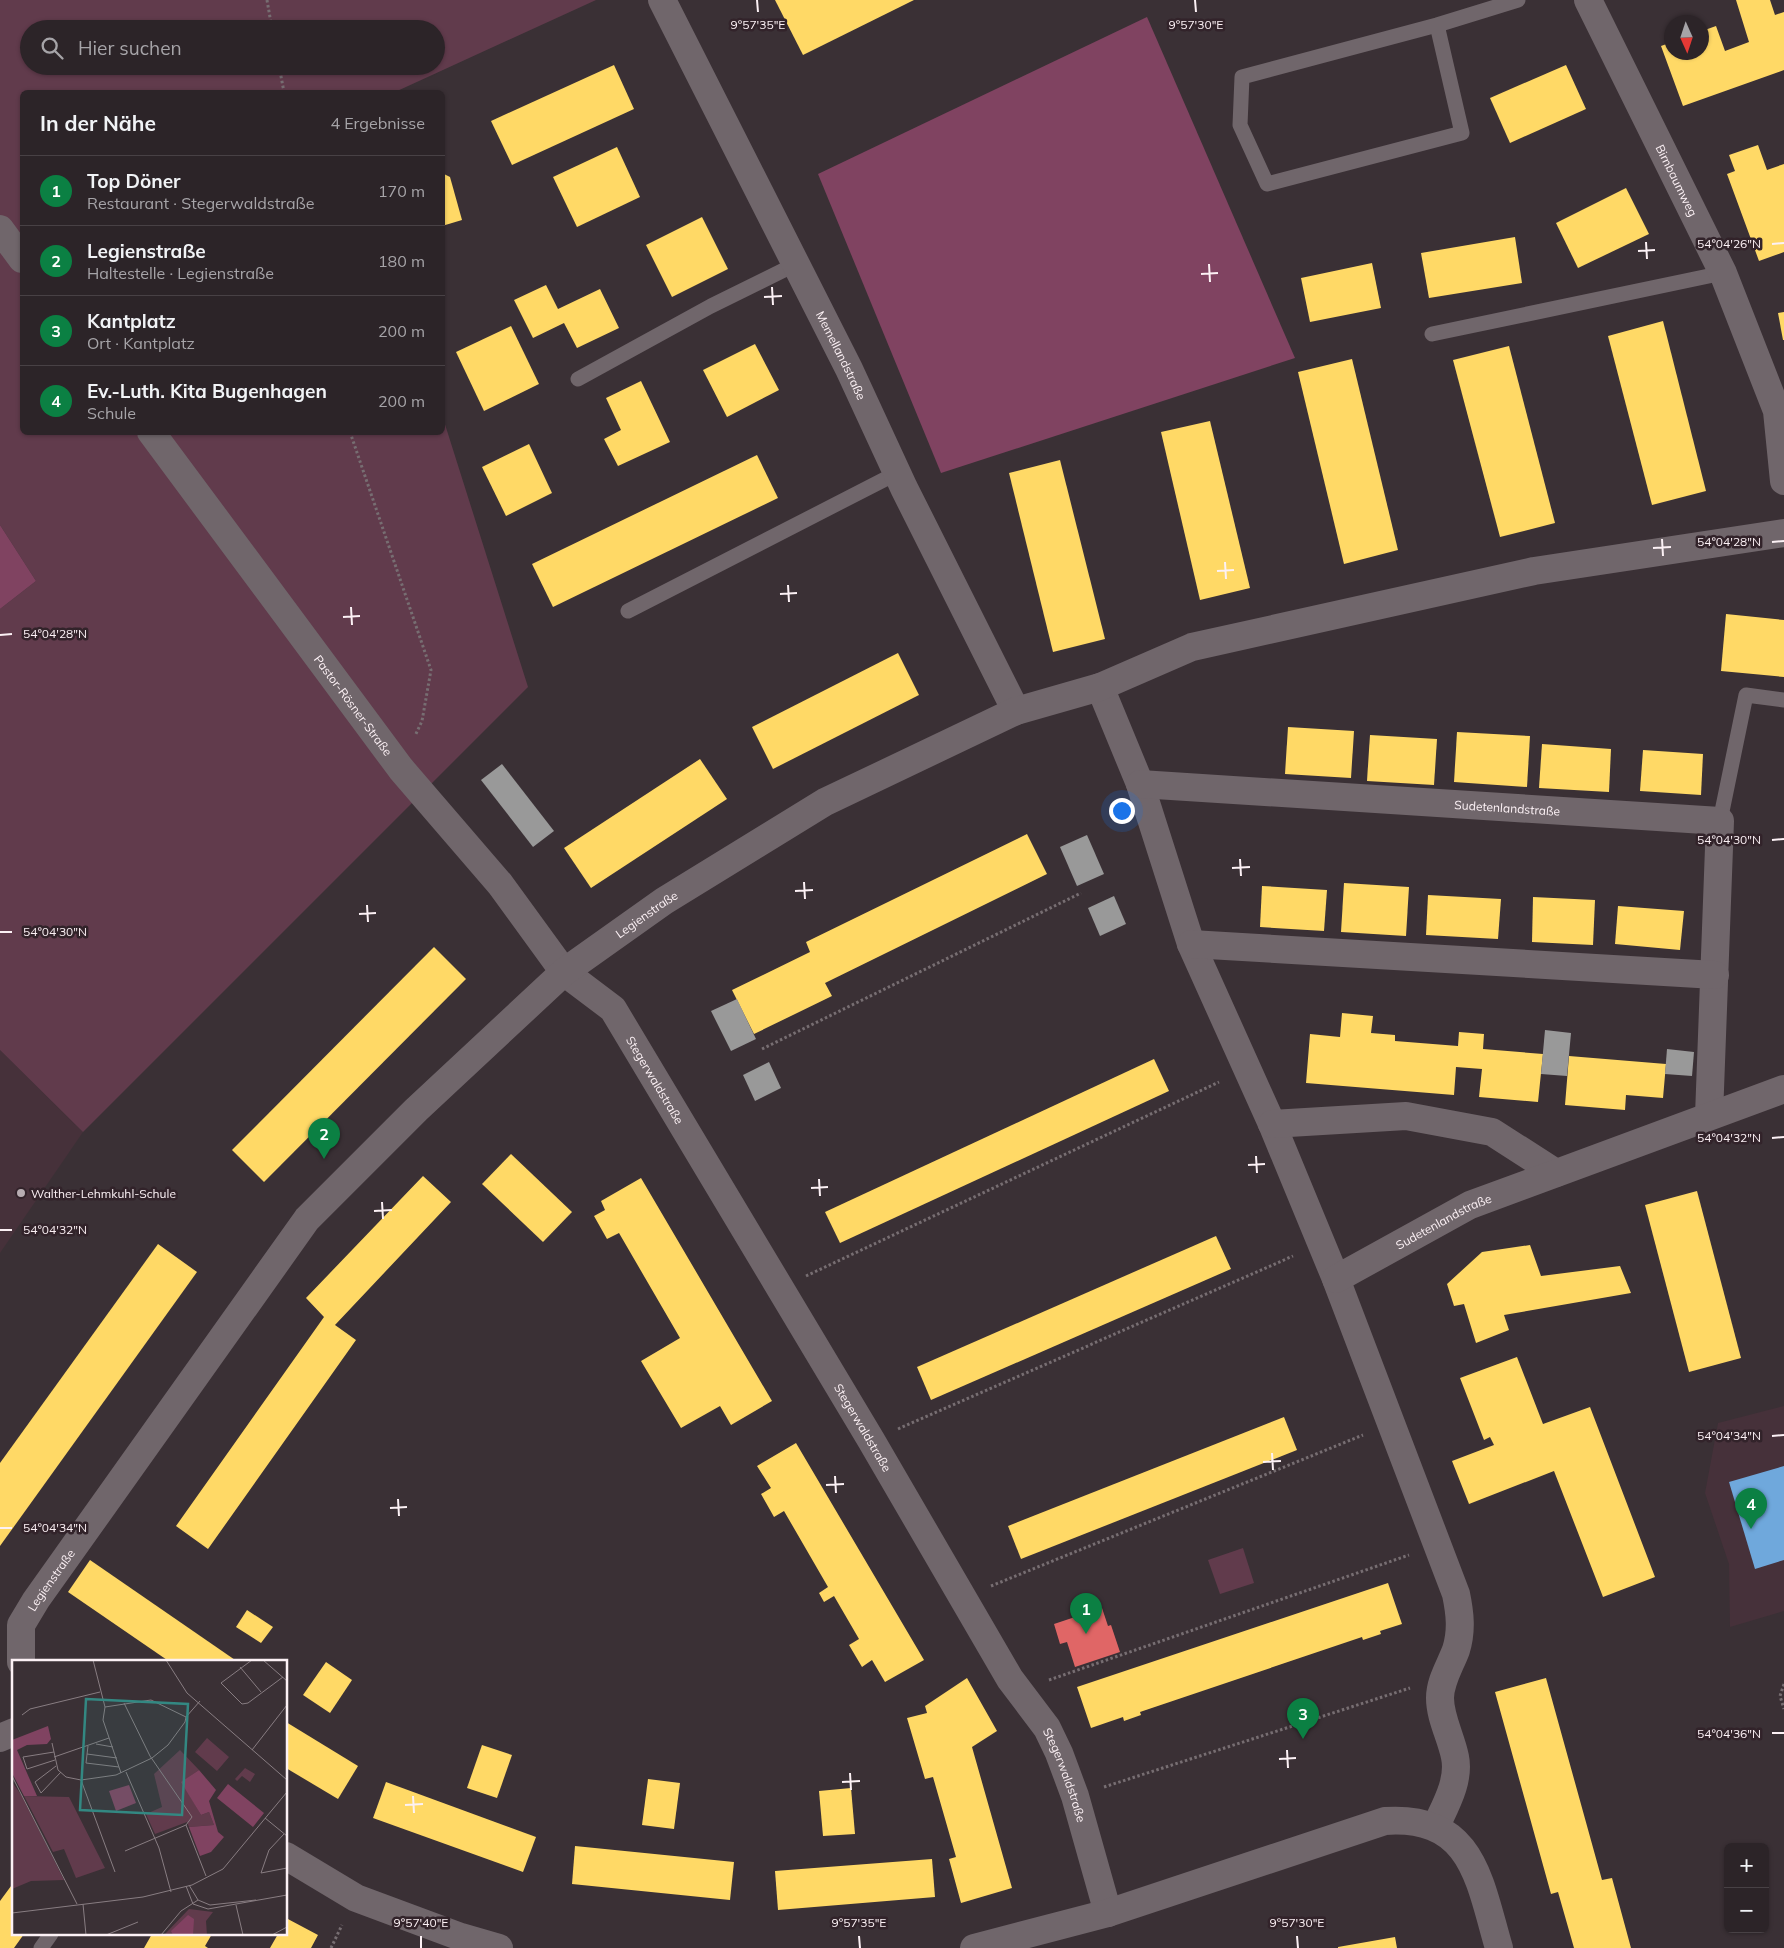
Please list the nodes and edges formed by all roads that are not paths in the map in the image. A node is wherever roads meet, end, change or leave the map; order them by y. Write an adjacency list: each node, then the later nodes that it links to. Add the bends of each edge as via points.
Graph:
1 (662, 0): 7 (street, Memellandstraße)
2 (1518, 0): 4 (lane)
3 (1588, 0): 8 (street, Birnbaumweg)
4 (1437, 25): 4 (lane, via 1242,77 1240,125 1267,184 1462,133)
5 (0, 229): 6 (street)
6 (20, 256)
7 (796, 264): 10 (lane, via 711,306); 12 (street, Memellandstraße)
8 (1723, 273): 9 (lane); 13 (street, Birnbaumweg, via 1777,411)
9 (1432, 334)
10 (578, 379)
11 (153, 435): 22 (street, Pastor-Rösner-Straße, via 401,769 500,884)
12 (897, 472): 15 (lane); 18 (street, Memellandstraße)
13 (1784, 481)
14 (1784, 533): 16 (street, via 1534,571 1439,592 1192,648)
15 (628, 610)
16 (1100, 687): 18 (street); 19 (street)
17 (1784, 700): 20 (lane, via 1746,695)
18 (1016, 711): 22 (street, Legienstraße, via 825,802 664,901)
19 (1140, 784): 20 (street, Sudetenlandstraße); 21 (street)
20 (1720, 821): 23 (street)
21 (1191, 944): 23 (street); 26 (street)
22 (564, 972): 29 (street, Legienstraße, via 416,1110 307,1219 36,1600 21,1625); 34 (street, Stegerwaldstraße, via 613,1009 963,1598 1019,1690 1037,1712 1059,1753 1075,1796)
23 (1715, 974): 25 (street)
24 (1784, 1089): 25 (street, Sudetenlandstraße)
25 (1710, 1116): 27 (street, Sudetenlandstraße)
26 (1272, 1124): 27 (street, via 1406,1116 1492,1132); 28 (street)
27 (1556, 1173): 28 (street, Sudetenlandstraße, via 1470,1205)
28 (1336, 1279): 32 (street, via 1456,1594 1461,1622 1456,1650 1440,1697 1456,1772)
29 (21, 1660)
30 (12, 1733): 31 (street)
31 (0, 1738)
32 (1436, 1826): 34 (street, via 1410,1820 1385,1822); 39 (street, via 1458,1842 1478,1879)
33 (288, 1857): 37 (street, via 356,1898 461,1938)
34 (1108, 1913): 38 (street)
35 (50, 1936): 36 (lane)
36 (41, 1948)
37 (499, 1948)
38 (974, 1948)
39 (1499, 1948)

